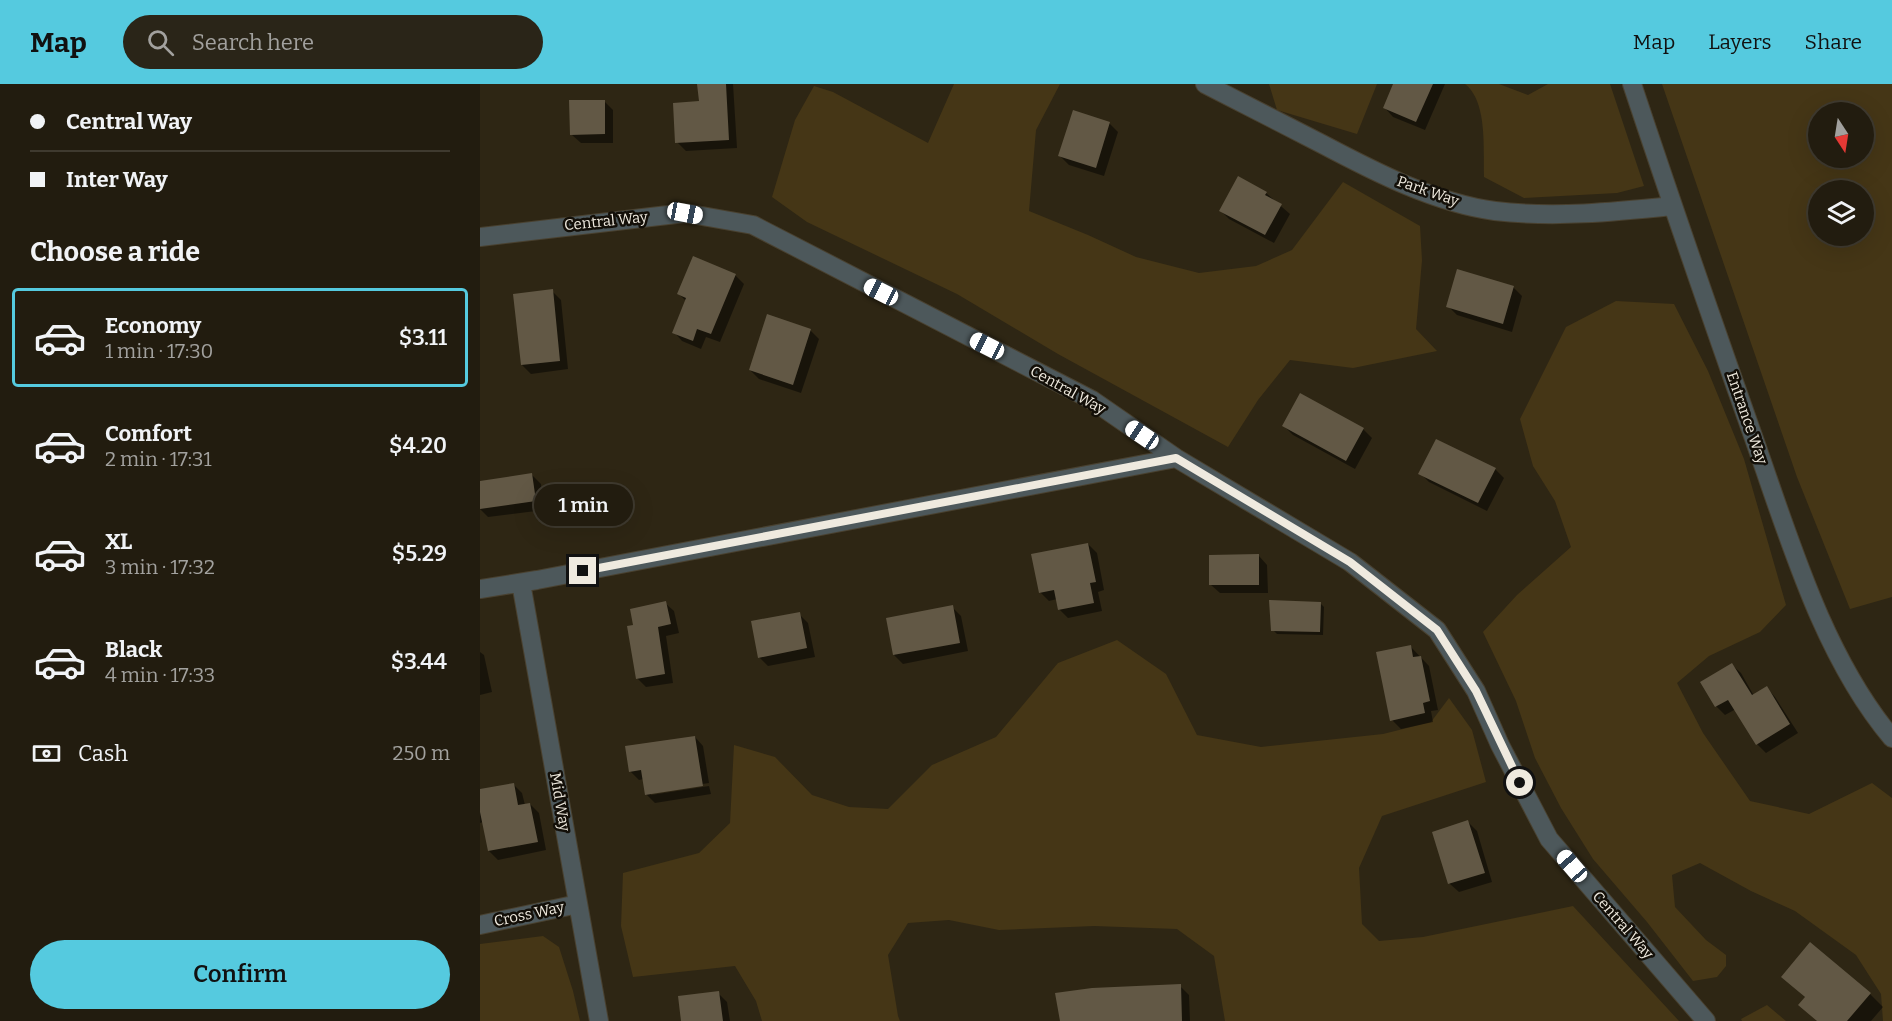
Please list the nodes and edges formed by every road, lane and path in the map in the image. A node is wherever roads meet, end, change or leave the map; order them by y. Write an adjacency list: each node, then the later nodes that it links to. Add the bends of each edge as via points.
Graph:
1 (1205, 84): 3 (street, Park Way, via 1376,172 1437,197 1495,211 1615,212)
2 (1632, 84): 3 (street, Entrance Way)
3 (1672, 206): 8 (street, Entrance Way, via 1796,557 1854,686)
4 (480, 237): 5 (street, Central Way, via 685,213 753,225 1092,400)
5 (1176, 458): 6 (street); 12 (street, Central Way, via 1350,562 1437,630 1476,691 1549,839)
6 (521, 583): 7 (street); 9 (street, Mid Way)
7 (480, 589)
8 (1892, 738)
9 (578, 904): 10 (street, Cross Way); 11 (street, Mid Way)
10 (480, 925)
11 (598, 1021)
12 (1706, 1021)

